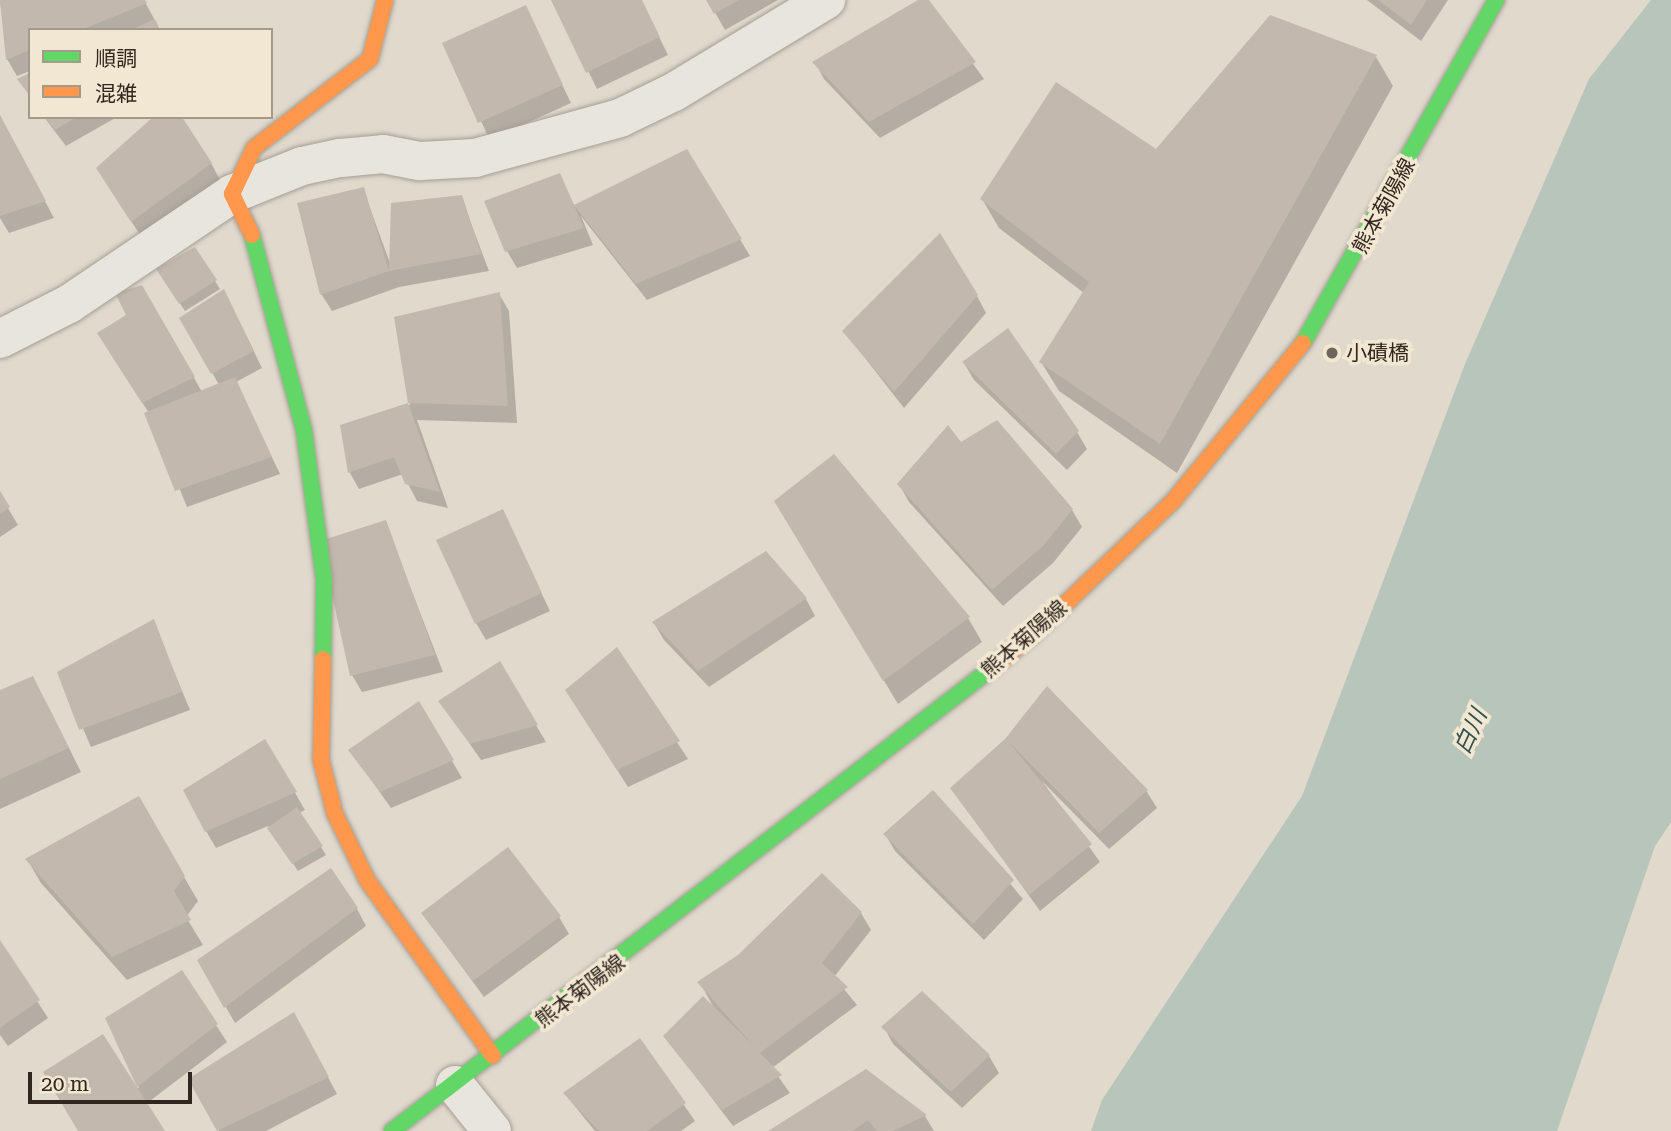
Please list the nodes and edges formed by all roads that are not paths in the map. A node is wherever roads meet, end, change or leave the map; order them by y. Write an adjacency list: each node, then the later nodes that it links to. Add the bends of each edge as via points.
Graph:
1 (385, 0): 4 (main road, via 370,59 254,148)
2 (826, 0): 4 (street, via 674,92 620,118 475,158 420,161 383,154 341,158 302,166)
3 (1496, 0): 6 (main road, 熊本菊陽線, via 1308,336 1174,500 1036,632)
4 (232, 194): 5 (street, via 69,304); 6 (main road, via 259,248 304,431 324,579 321,760 335,814 367,880)
5 (0, 339)
6 (493, 1056): 7 (main road, 熊本菊陽線)
7 (455, 1085): 8 (main road, 熊本菊陽線); 9 (street)
8 (392, 1131)
9 (492, 1131)

